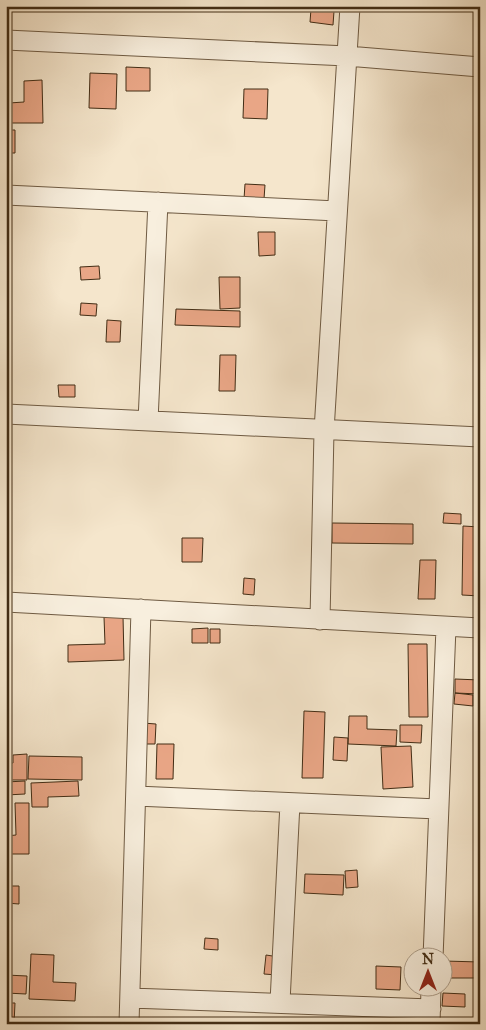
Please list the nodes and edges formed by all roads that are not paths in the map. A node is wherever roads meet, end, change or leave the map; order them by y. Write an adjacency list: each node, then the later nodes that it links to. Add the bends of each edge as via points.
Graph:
1 (350, 6): 3 (street)
2 (6, 40): 3 (street)
3 (346, 56): 4 (street); 7 (street)
4 (480, 67)
5 (6, 195): 6 (street)
6 (158, 202): 7 (street); 9 (street)
7 (337, 212): 10 (street)
8 (6, 414): 9 (street)
9 (148, 421): 10 (street)
10 (324, 431): 11 (street); 14 (street)
11 (480, 437)
12 (6, 602): 13 (street)
13 (141, 609): 14 (street); 17 (street)
14 (320, 620): 15 (street)
15 (446, 627): 16 (street); 19 (street)
16 (480, 628)
17 (136, 796): 18 (street); 21 (street)
18 (290, 803): 19 (street); 23 (street)
19 (438, 809): 20 (street)
20 (433, 948)
21 (130, 998): 23 (street); 25 (street)
22 (431, 998): 24 (street)
23 (280, 1002): 24 (street)
24 (430, 1016)
25 (129, 1024)

